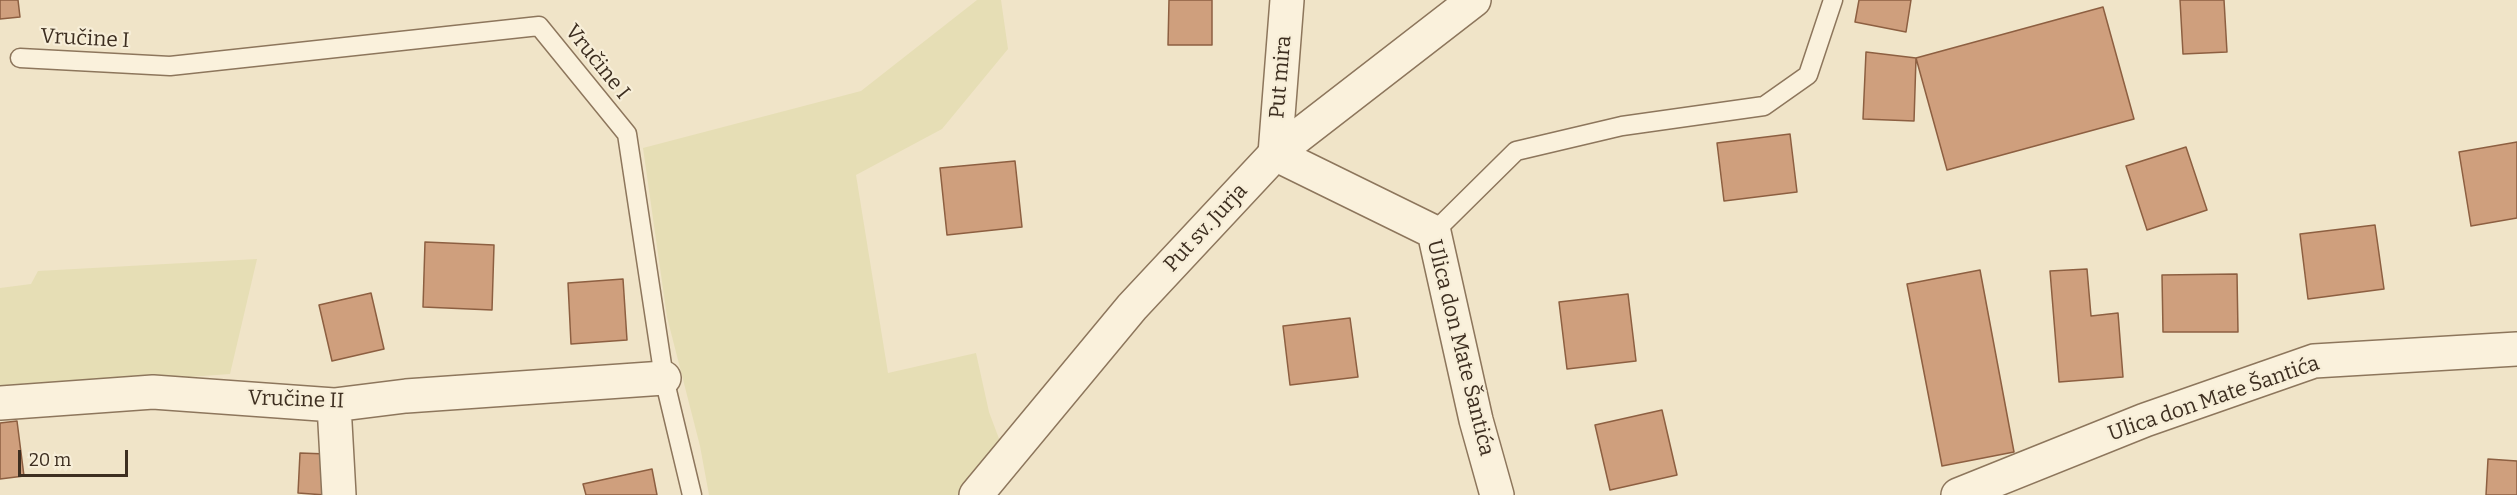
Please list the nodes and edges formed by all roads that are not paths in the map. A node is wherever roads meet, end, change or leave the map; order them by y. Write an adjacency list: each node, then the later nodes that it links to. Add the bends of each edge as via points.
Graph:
1 (1287, 0): 5 (street, Put mira)
2 (1474, 0): 5 (street, Put sv. Jurja)
3 (1833, 0): 6 (lane, via 1808,75 1764,106 1622,126 1516,151)
4 (20, 58): 8 (lane, Vručine I, via 170,66 539,26 627,134)
5 (1275, 154): 6 (street, Ulica don Mate Šantića); 13 (street, Put sv. Jurja, via 1132,307)
6 (1434, 232): 14 (street, Ulica don Mate Šantića)
7 (2517, 349): 15 (street, Ulica don Mate Šantića, via 2314,361 2145,420)
8 (664, 378): 10 (street, Vručine II, via 406,396); 12 (lane, Vručine I)
9 (0, 403): 10 (street, Vručine II, via 153,392)
10 (334, 405): 11 (street)
11 (339, 495)
12 (692, 495)
13 (976, 495)
14 (1497, 495)
15 (1958, 495)

